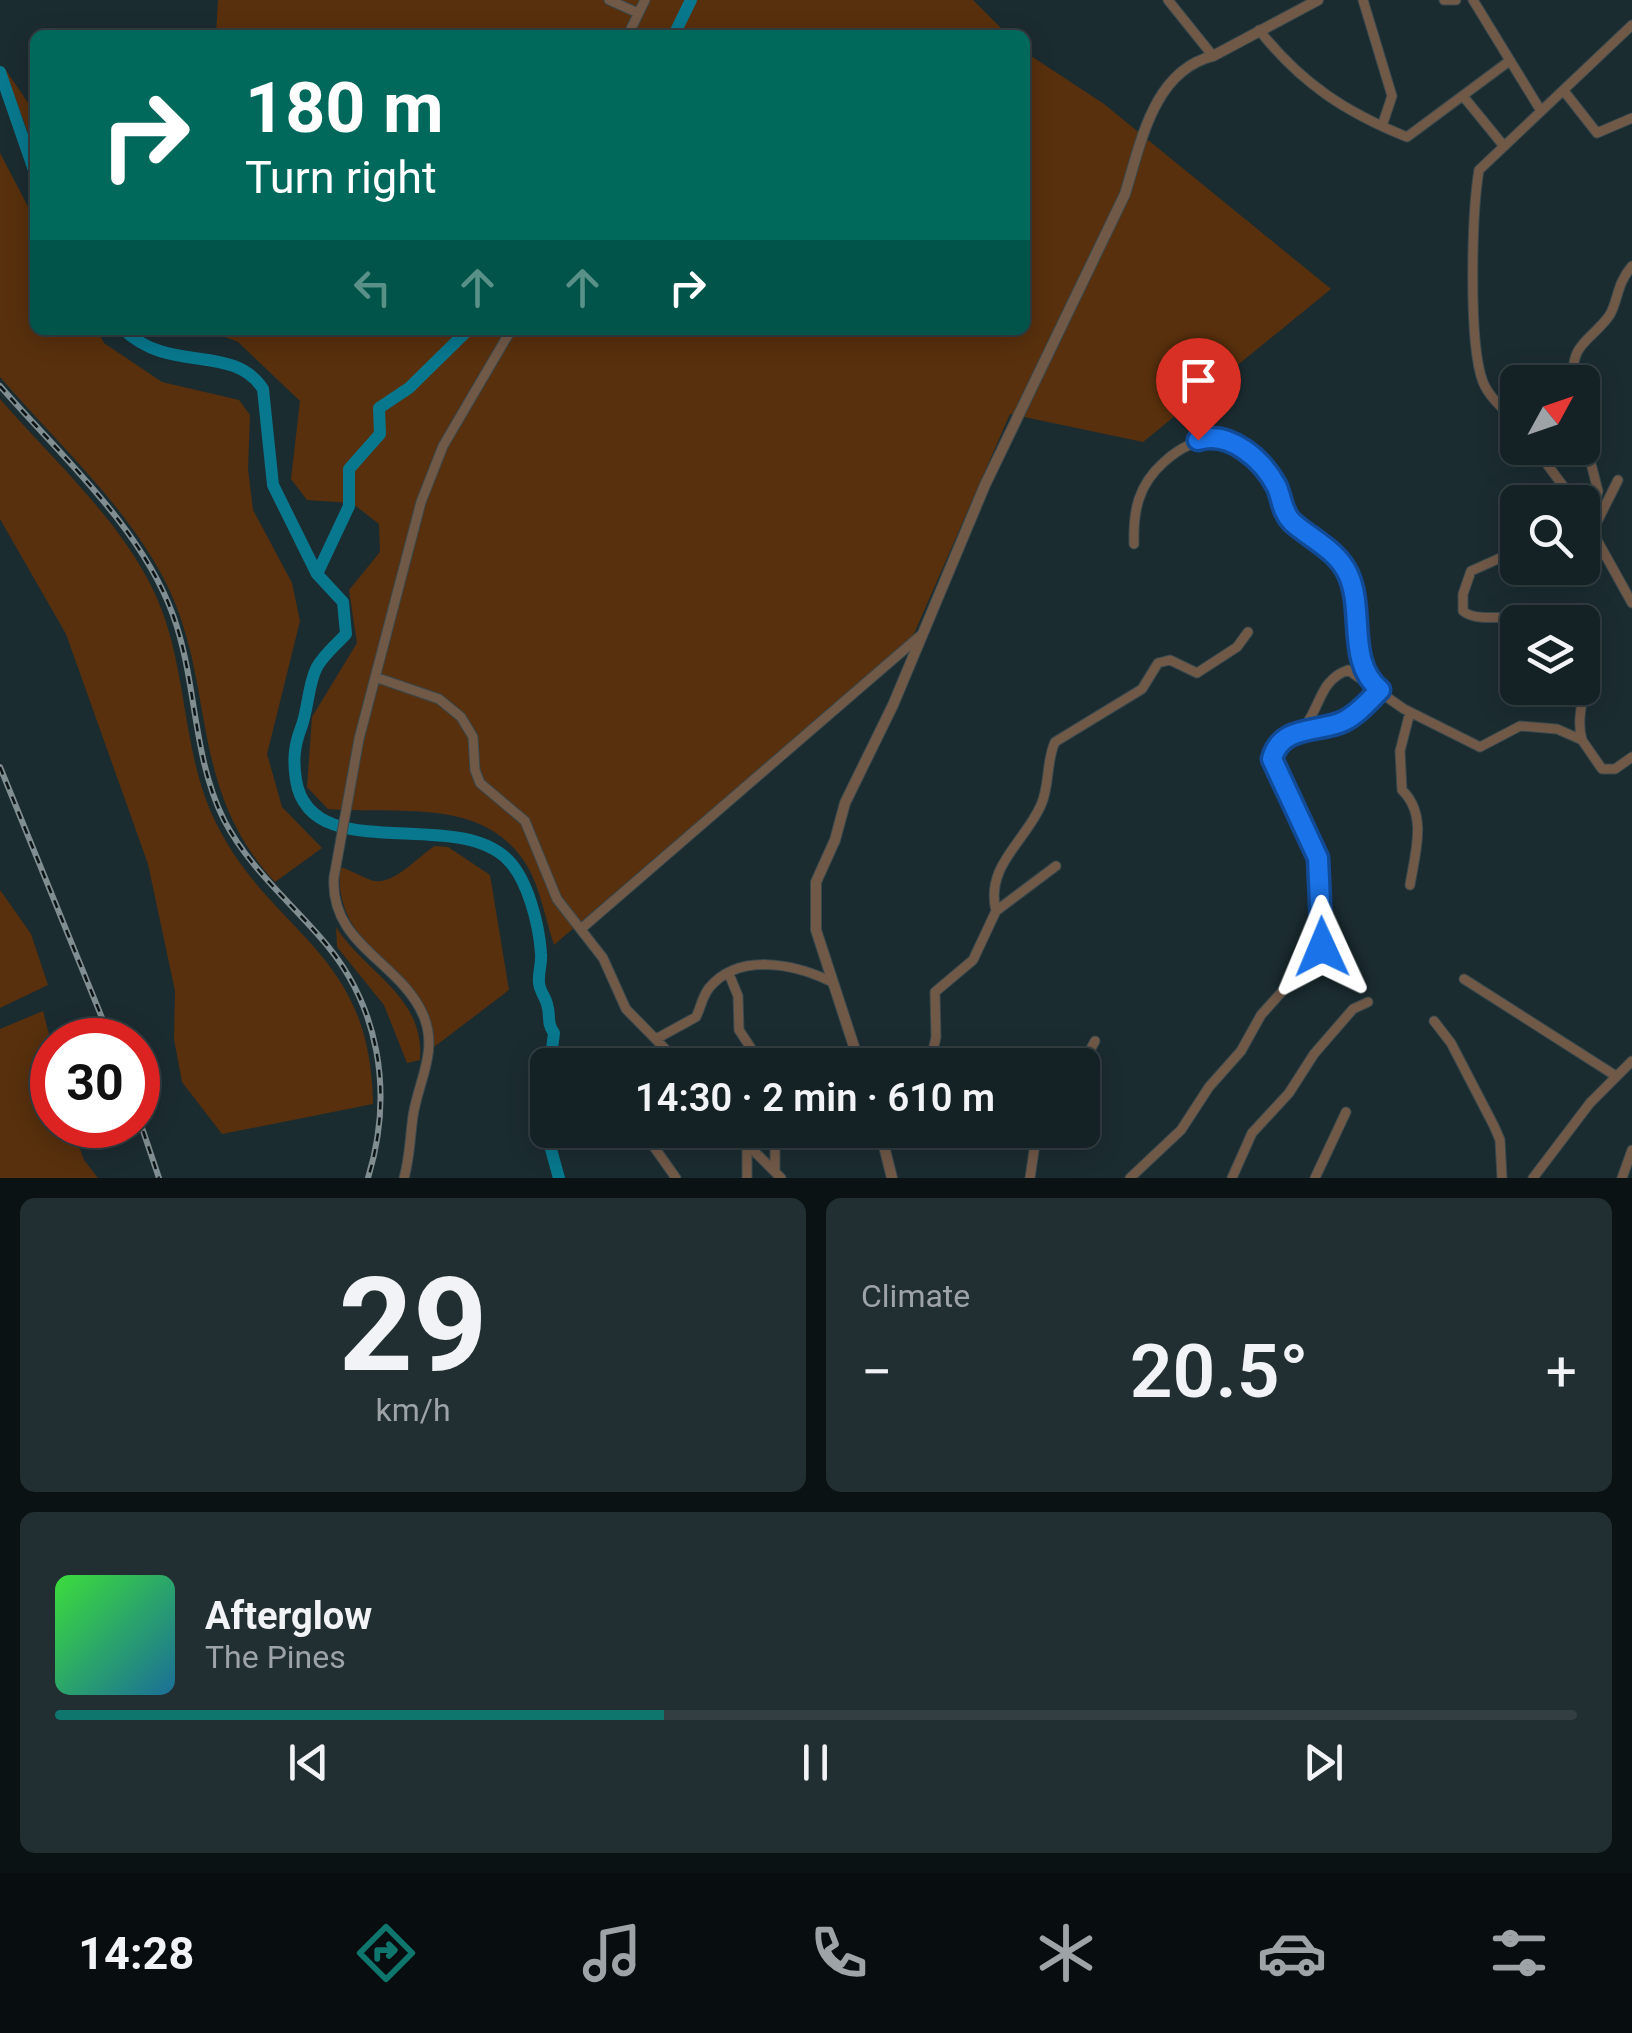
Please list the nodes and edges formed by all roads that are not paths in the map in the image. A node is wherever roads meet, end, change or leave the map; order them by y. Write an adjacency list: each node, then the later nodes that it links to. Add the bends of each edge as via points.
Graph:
1 (609, 0): 9 (street)
2 (645, 0): 9 (street)
3 (1168, 0): 13 (street)
4 (1318, 0): 12 (street)
5 (1363, 0): 19 (street, via 1392,96)
6 (1444, 0): 7 (street)
7 (1456, 0)
8 (1473, 0): 14 (street)
9 (638, 13): 11 (street)
10 (1632, 26): 15 (street)
11 (630, 30)
12 (1259, 30): 13 (street); 19 (street, via 1294,71 1342,109)
13 (1213, 56): 35 (street, via 1182,71 1150,116 1124,194 992,469)
14 (1508, 62): 16 (street); 17 (street)
15 (1564, 91): 17 (street); 18 (street, via 1598,133)
16 (1463, 96): 19 (street, via 1410,136); 20 (street)
17 (1541, 111): 20 (street)
18 (1632, 118)
19 (1382, 126)
20 (1503, 145): 24 (street, via 1478,175 1478,345 1484,383)
21 (1632, 266): 23 (street, via 1610,314 1579,348)
22 (507, 335): 36 (street, via 431,475)
23 (1576, 365)
24 (1500, 402)
25 (1618, 480): 26 (street)
26 (1600, 513)
27 (1600, 542): 31 (street)
28 (1134, 544): 37 (street, via 1138,497 1175,453 1213,437 1248,452 1271,477 1289,518 1348,574 1362,662)
29 (1600, 553): 31 (street)
30 (1500, 558): 33 (street, via 1470,571 1461,602 1473,618)
31 (1609, 558): 32 (street)
32 (1632, 603)
33 (1500, 616)
34 (1248, 632): 45 (street, via 1237,648 1197,673 1170,660 1158,663 1138,692 1055,742 1041,804 994,887)
35 (922, 634): 46 (street); 49 (street, via 816,882 816,930)
36 (375, 678): 46 (street, via 439,699 461,717 474,737 480,783 525,821 557,899); 69 (street, via 333,891 344,923 406,988 428,1032)
37 (1376, 686): 39 (street); 40 (street, via 1341,722); 40 (street, via 1342,672 1324,688)
38 (1580, 705): 41 (street)
39 (1410, 712): 41 (street, via 1480,747 1527,726); 44 (street, via 1400,751 1401,786 1417,815)
40 (1304, 728): 74 (street, via 1278,746 1272,759 1318,858 1322,947 1261,1015 1181,1130)
41 (1582, 740): 42 (street, via 1602,769 1615,769)
42 (1632, 756)
43 (1056, 866): 45 (street)
44 (1410, 886)
45 (996, 912): 57 (street, via 973,960 935,992)
46 (582, 928): 52 (street, via 626,1009)
47 (729, 974): 49 (street, via 778,963); 52 (street, via 705,993 696,1017); 55 (street, via 739,1030)
48 (1464, 979): 60 (street)
49 (830, 981): 56 (street)
50 (1368, 1002): 75 (street, via 1353,1009 1252,1134)
51 (1434, 1021): 77 (street, via 1494,1126)
52 (656, 1038): 54 (street)
53 (1095, 1042): 58 (street)
54 (665, 1048)
55 (751, 1048)
56 (854, 1048)
57 (934, 1048)
58 (1092, 1048)
59 (1632, 1061): 60 (street)
60 (1616, 1076): 78 (street)
61 (1346, 1112): 76 (street)
62 (655, 1148): 70 (street)
63 (776, 1148): 68 (street)
64 (885, 1148): 72 (street)
65 (1035, 1148): 73 (street)
66 (748, 1149): 68 (street); 71 (street)
67 (1632, 1150): 79 (street)
68 (778, 1175)
69 (405, 1176)
70 (676, 1178)
71 (747, 1178)
72 (892, 1178)
73 (1030, 1178)
74 (1130, 1178)
75 (1232, 1178)
76 (1315, 1178)
77 (1502, 1178)
78 (1532, 1178)
79 (1622, 1178)

